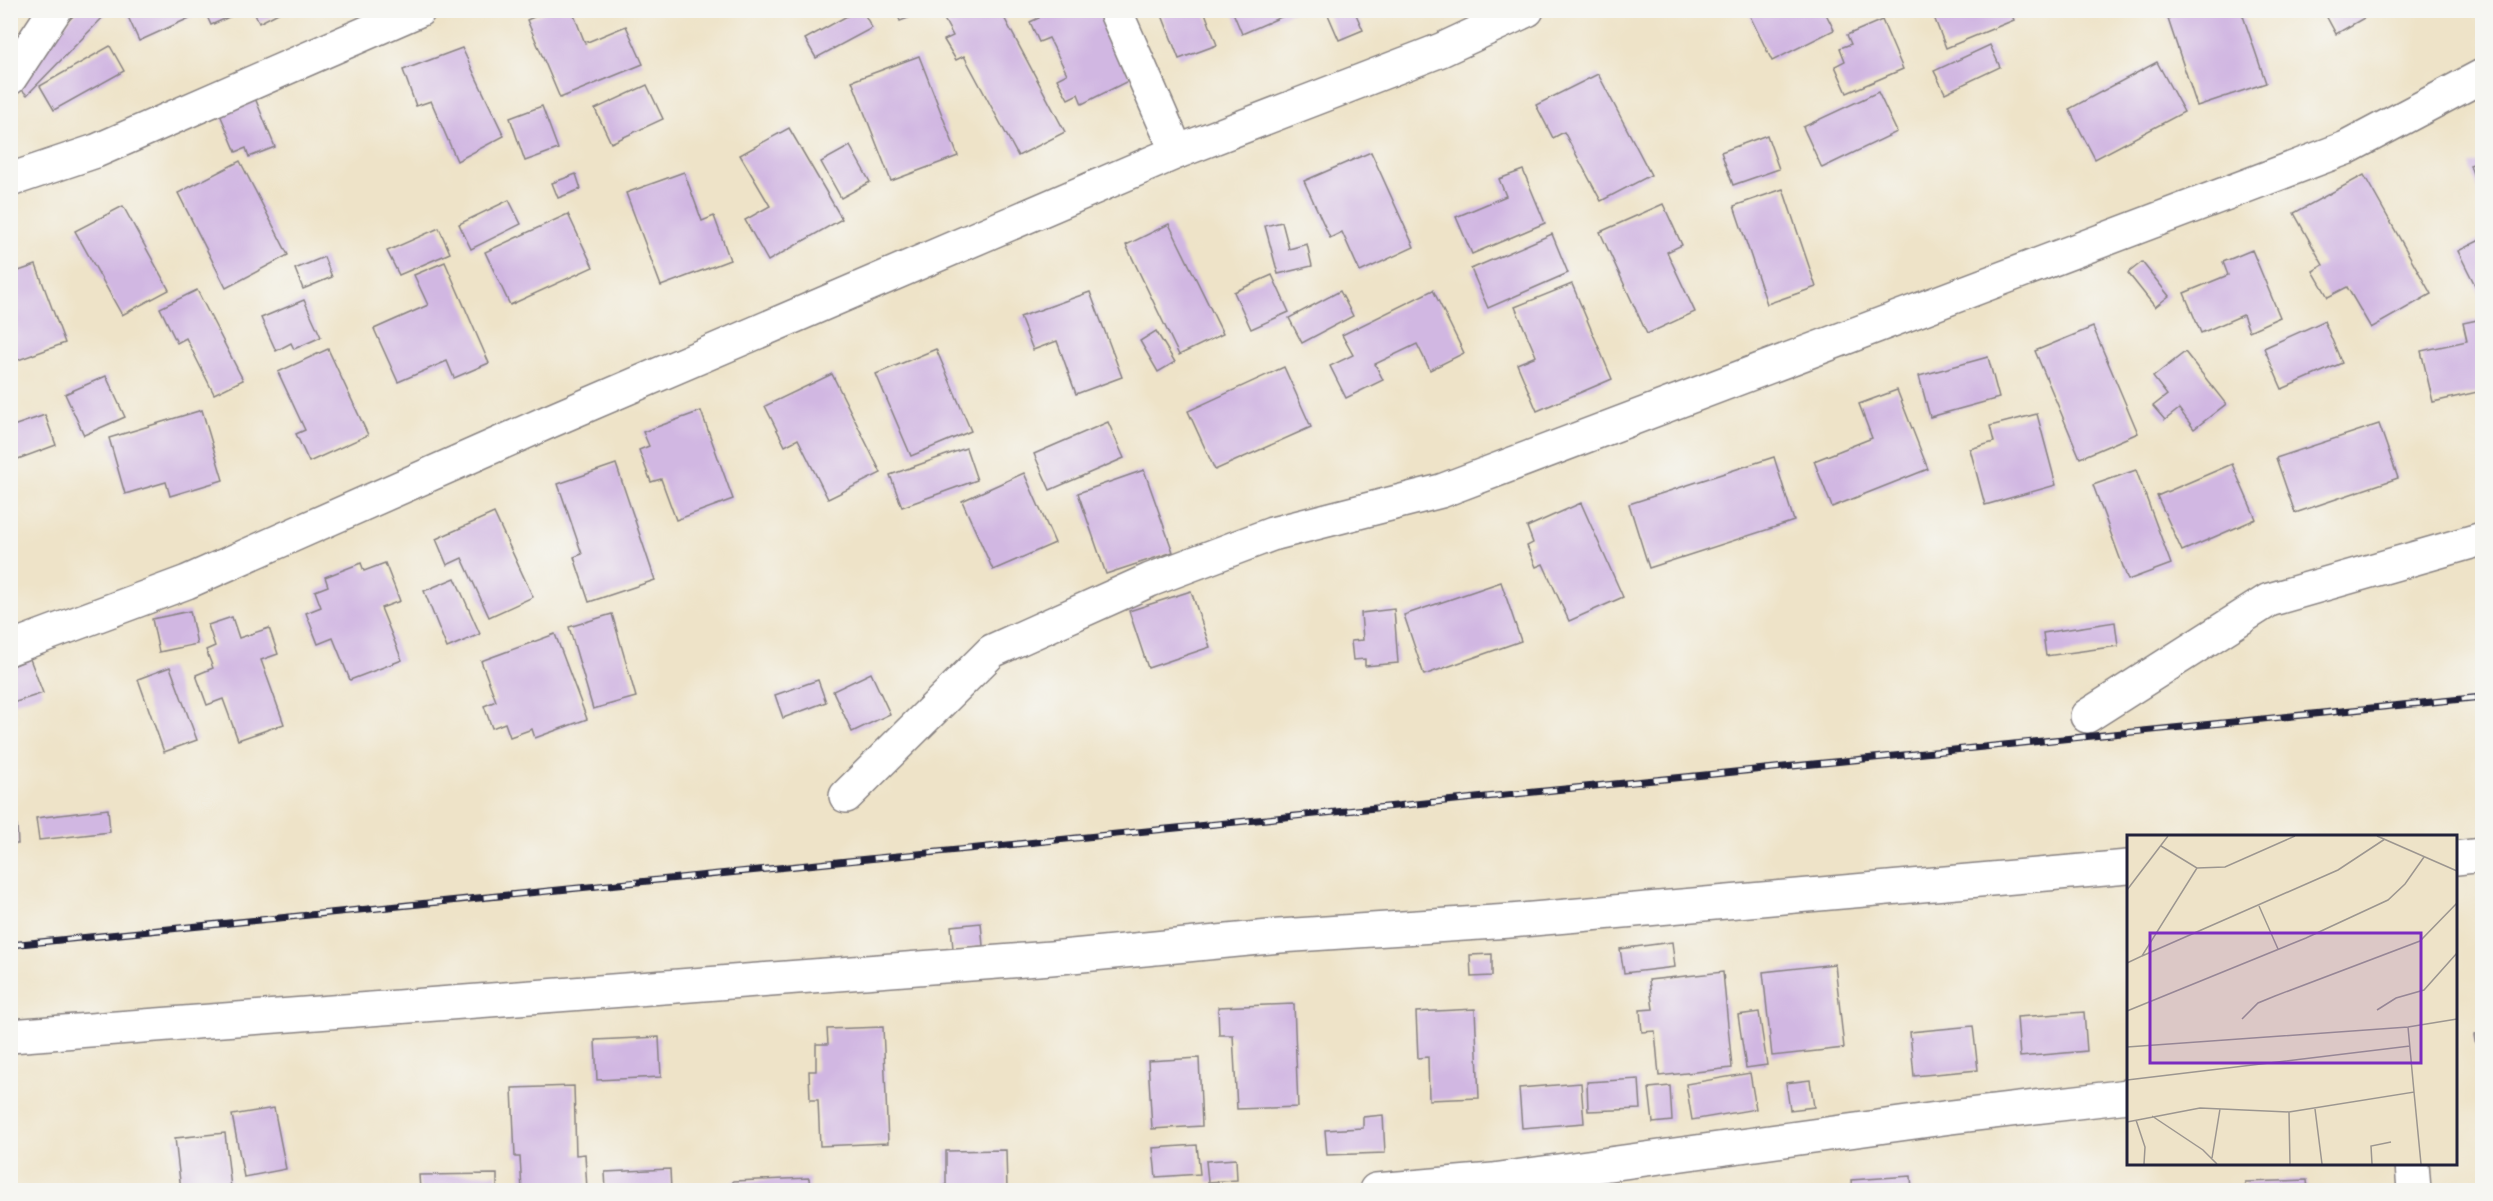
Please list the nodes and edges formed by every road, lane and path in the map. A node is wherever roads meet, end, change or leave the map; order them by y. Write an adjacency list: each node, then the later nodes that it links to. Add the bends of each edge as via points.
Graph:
1 (55, 10): 6 (street)
2 (419, 10): 8 (street, via 96,150)
3 (1115, 10): 7 (street)
4 (1527, 10): 7 (street, via 1441,50)
5 (2482, 76): 12 (street, via 2346,148 1463,483 1272,534 1150,580 992,651)
6 (10, 78)
7 (1177, 152): 10 (street, via 548,422 188,582)
8 (10, 180)
9 (2482, 539): 11 (street, via 2269,600)
10 (10, 648)
11 (2087, 716)
12 (846, 796)
13 (2482, 855): 14 (street)
14 (2457, 858)
15 (2127, 867): 16 (street, via 1051,958)
16 (10, 1036)
17 (2127, 1096): 19 (street, via 1493,1180)
18 (2412, 1165): 20 (street)
19 (1376, 1191)
20 (2414, 1191)

